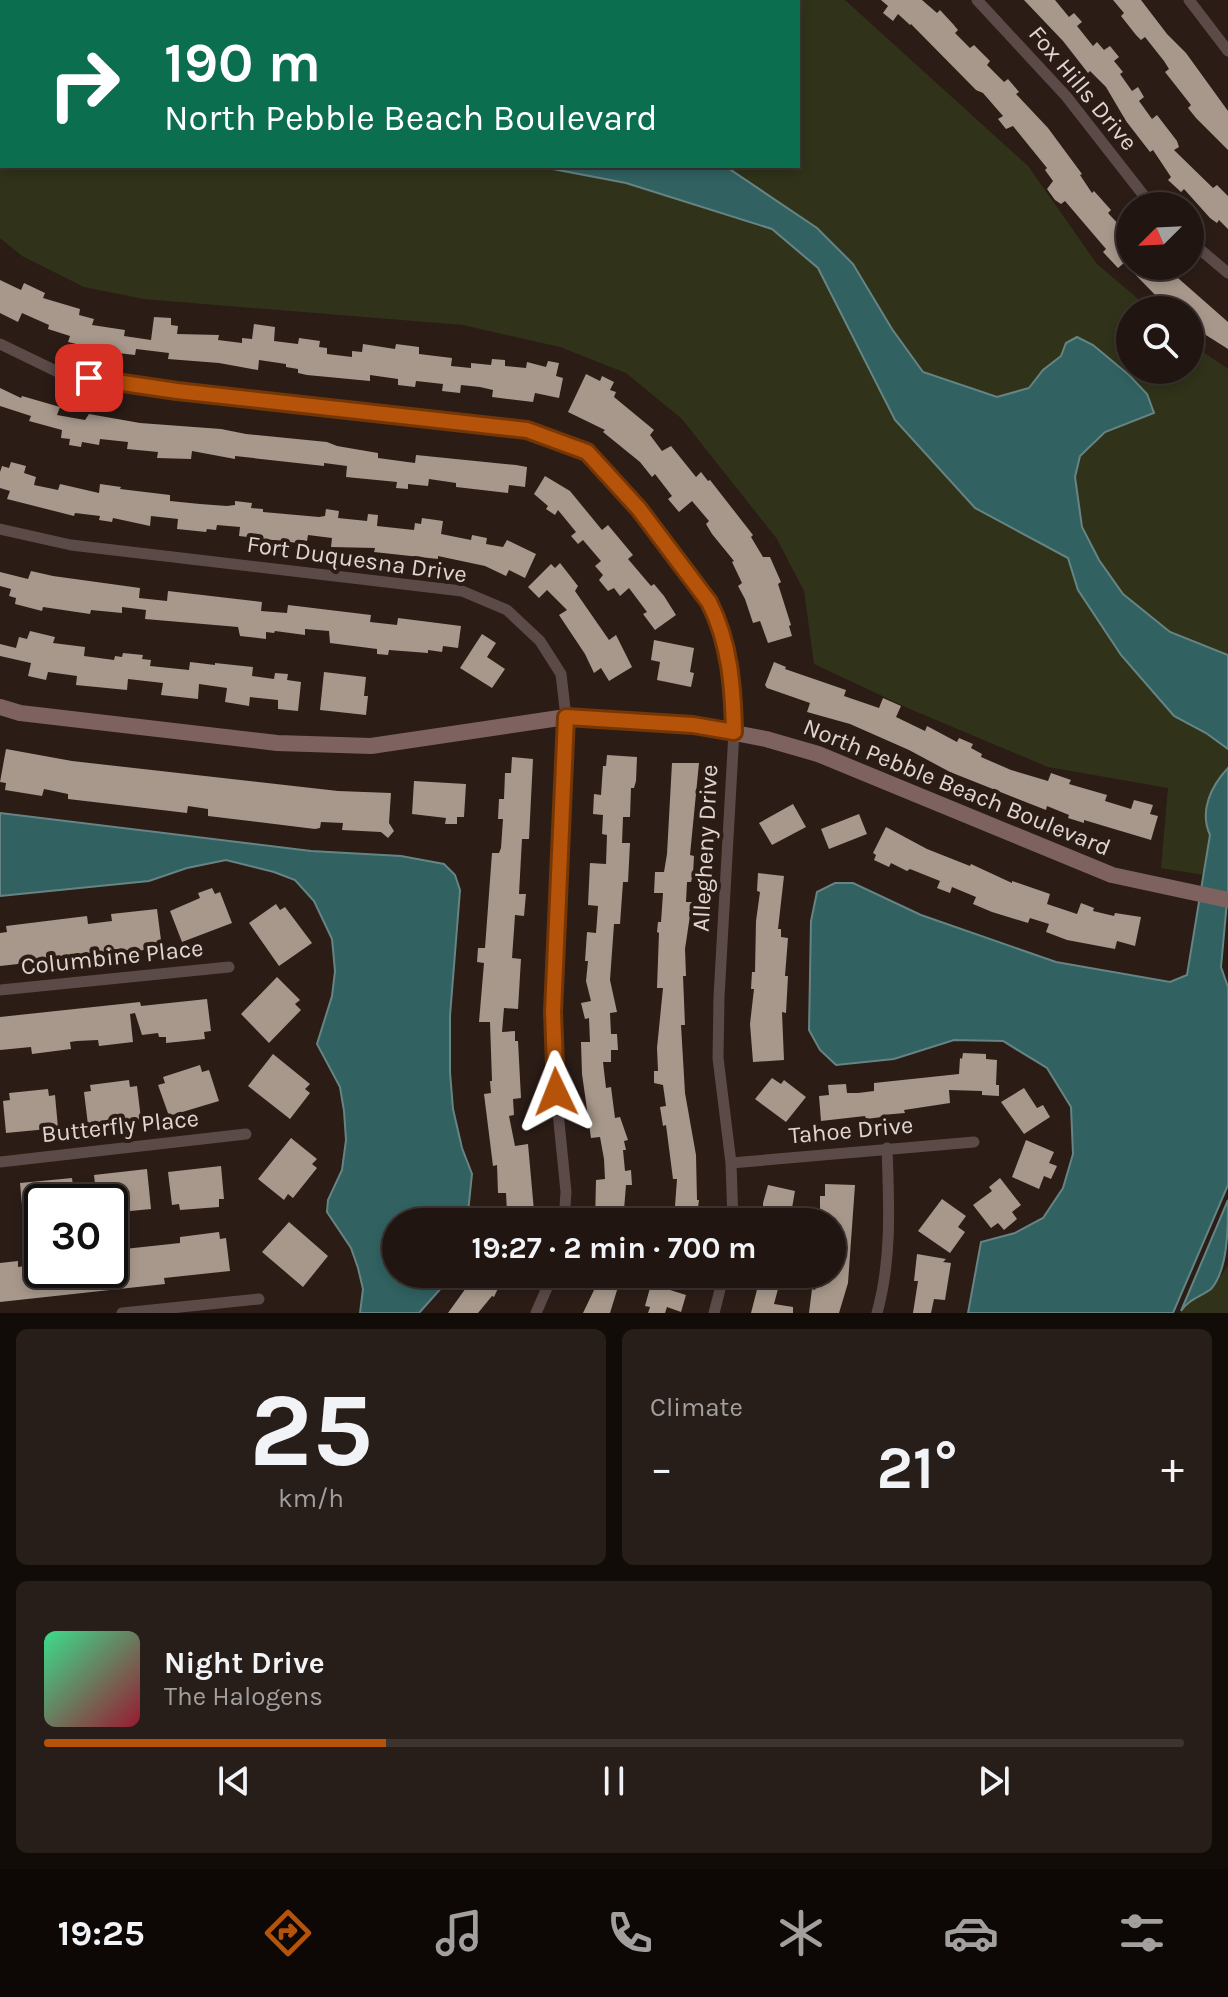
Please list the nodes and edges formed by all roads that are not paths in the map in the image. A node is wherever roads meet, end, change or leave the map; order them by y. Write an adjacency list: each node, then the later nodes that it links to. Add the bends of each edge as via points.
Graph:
1 (977, 0): 4 (street, Fox Hills Drive, via 1066,96)
2 (1189, 0): 3 (street)
3 (1228, 51)
4 (1141, 192)
5 (1204, 253): 6 (street)
6 (1228, 273)
7 (0, 344): 11 (street, Allegheny Drive, via 60,373 527,430 587,452 639,509 709,602 727,653)
8 (0, 529): 10 (street, Fort Duquesna Drive, via 71,545 462,591 507,610 540,641 561,674)
9 (0, 707): 10 (street, North Pebble Beach Boulevard, via 277,743 371,746)
10 (566, 717): 11 (street, North Pebble Beach Boulevard); 20 (street, Fort Duquesna Drive, via 553,1012)
11 (734, 732): 12 (street, North Pebble Beach Boulevard, via 818,754 1112,875); 19 (street, Allegheny Drive, via 718,1058)
12 (1228, 900)
13 (229, 967): 14 (street, Columbine Place)
14 (0, 990)
15 (246, 1134): 18 (street, Butterfly Place)
16 (974, 1142): 17 (street, Tahoe Drive)
17 (887, 1148): 19 (street, Tahoe Drive); 28 (street, via 890,1219)
18 (0, 1162)
19 (731, 1163): 21 (street, Allegheny Drive)
20 (565, 1208)
21 (733, 1208)
22 (547, 1288): 26 (street)
23 (720, 1288): 27 (street)
24 (259, 1299): 25 (street)
25 (122, 1313)
26 (536, 1313)
27 (714, 1313)
28 (877, 1313)

